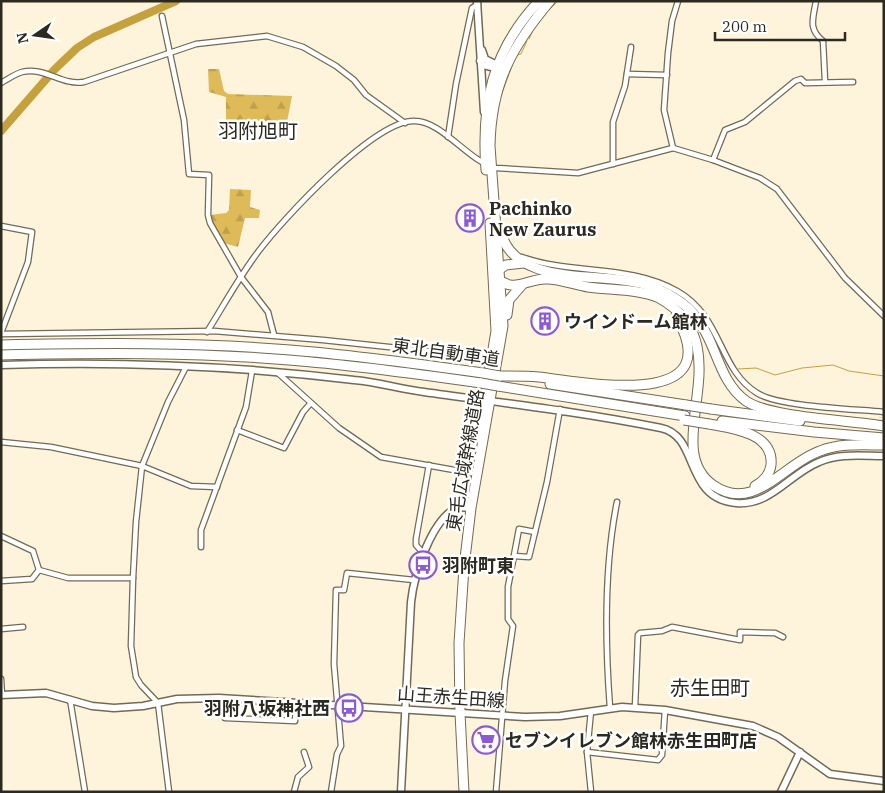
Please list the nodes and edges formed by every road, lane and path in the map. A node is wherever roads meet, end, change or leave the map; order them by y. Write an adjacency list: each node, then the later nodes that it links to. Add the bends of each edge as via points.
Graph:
1 (540, 1): 11 (highway, 東毛広域幹線道路, via 517,29)
2 (550, 1): 11 (highway, 東毛広域幹線道路)
3 (678, 1): 13 (street, via 671,28)
4 (816, 1): 14 (street, via 813,29 823,41)
5 (477, 3): 7 (street); 19 (street, via 470,14)
6 (162, 16): 9 (street)
7 (479, 30): 10 (street); 11 (street, via 485,59)
8 (631, 48): 12 (street)
9 (170, 54): 16 (street, via 84,82 69,82 34,70 21,72); 18 (street, via 215,40 267,36 289,42 348,75 366,95); 29 (street, via 184,120 189,174 209,175 210,223)
10 (480, 61): 11 (street, via 483,65); 17 (street)
11 (499, 68): 17 (highway, 東毛広域幹線道路); 23 (highway, 東毛広域幹線道路)
12 (628, 74): 13 (street); 22 (street, via 613,122)
13 (667, 75): 20 (street, via 664,115)
14 (825, 81): 15 (street); 21 (street, via 805,83 801,79 745,122 725,130)
15 (853, 82)
16 (1, 83)
17 (484, 120): 23 (highway, 東毛広域幹線道路)
18 (404, 123): 19 (street, via 421,121); 29 (street, via 374,137 304,200 278,227)
19 (448, 137): 23 (street)
20 (673, 148): 21 (street); 22 (street)
21 (713, 160): 33 (street, via 777,188 844,278)
22 (613, 164): 23 (street, via 578,173)
23 (489, 166): 24 (highway, 東毛広域幹線道路); 28 (highway, 東毛広域幹線道路)
24 (495, 211): 27 (highway, via 505,245); 28 (highway, 東毛広域幹線道路)
25 (1, 226): 35 (street, via 32,232 28,262)
26 (515, 252): 50 (street, via 544,263 643,278 678,291 708,319 742,381 765,397)
27 (524, 263): 28 (highway, via 511,263); 31 (highway, via 554,272 650,286)
28 (498, 275): 30 (highway, via 511,286); 38 (highway, 東毛広域幹線道路, via 503,326); 40 (highway, 東毛広域幹線道路)
29 (241, 277): 34 (street); 36 (street, via 268,312)
30 (522, 285): 32 (highway, via 551,279 653,296); 38 (highway, via 509,300 506,339)
31 (681, 304): 50 (highway, via 697,317 728,380 746,401 772,411); 51 (highway, via 699,336 704,360 698,433 703,465 710,477 728,488 747,489 763,480 770,470 770,457 761,441 738,429)
32 (671, 308): 45 (highway, via 684,331 688,353 681,371 667,381 633,386); 55 (highway, via 684,318 697,344 700,368 694,448 699,468 715,487 728,493 745,494 766,486 797,462 821,450 850,445)
33 (884, 316)
34 (207, 332): 35 (street); 36 (street)
35 (1, 334)
36 (274, 335): 40 (street)
37 (1, 345): 46 (highway, 東北自動車道, via 160,344 273,348 377,359)
38 (501, 348): 47 (highway, 東毛広域幹線道路)
39 (1, 355): 46 (highway, 東北自動車道, via 237,356)
40 (492, 358): 47 (highway, 東毛広域幹線道路)
41 (1, 365): 42 (street)
42 (186, 367): 43 (street); 57 (street)
43 (252, 371): 44 (street); 52 (street, via 246,406)
44 (278, 372): 47 (street); 48 (street)
45 (500, 376): 46 (highway, 東北自動車道, bridge); 50 (highway, 東北自動車道, bridge, via 787,419)
46 (482, 378): 51 (highway, 東北自動車道, bridge, via 498,386)
47 (488, 399): 49 (street); 58 (highway, 東毛広域幹線道路); 61 (highway, 東毛広域幹線道路)
48 (310, 404): 52 (street, via 284,448); 56 (street, via 381,457)
49 (560, 409): 55 (street, via 673,432 686,448 697,478 706,489 735,503 765,498 801,472 827,459); 62 (street)
50 (883, 419)
51 (709, 422): 53 (highway, 東北自動車道)
52 (237, 430): 59 (street)
53 (884, 438)
54 (1, 442): 57 (street, via 51,447)
55 (881, 452)
56 (428, 465): 58 (street); 65 (street, via 416,539 416,545)
57 (142, 466): 59 (street, via 182,483); 68 (street)
58 (471, 473): 61 (highway, 東毛広域幹線道路)
59 (217, 487): 64 (street, via 201,530)
60 (617, 502): 81 (street, via 612,526 607,609)
61 (468, 508): 65 (street, via 455,509 448,515); 85 (highway, 東毛広域幹線道路, via 455,624)
62 (535, 532): 66 (street, via 529,558); 66 (street, via 519,529)
63 (1, 536): 67 (street, via 33,551)
64 (201, 547)
65 (423, 553): 69 (street)
66 (514, 556): 86 (street, via 508,587 508,619 514,626)
67 (39, 570): 68 (street, via 68,578); 70 (street, via 32,579)
68 (133, 578): 78 (street, via 131,646 136,678)
69 (414, 580): 79 (street, via 347,573 344,590 336,590); 82 (street)
70 (1, 581)
71 (23, 627): 72 (street)
72 (1, 629)
73 (783, 637): 80 (street, via 775,633 740,632 740,640 672,627 640,633)
74 (1, 679): 75 (street)
75 (2, 695): 76 (street, 山王赤生田線, via 46,693)
76 (70, 699): 78 (street, 山王赤生田線, via 114,708); 92 (street)
77 (296, 702): 78 (street, 山王赤生田線, via 219,698); 79 (street, 山王赤生田線); 87 (street, via 295,721)
78 (158, 703): 93 (street)
79 (336, 704): 82 (street, 山王赤生田線); 95 (street, via 341,746)
80 (635, 707): 81 (street, 山王赤生田線); 83 (street, 山王赤生田線)
81 (610, 708): 84 (street, 山王赤生田線)
82 (405, 709): 85 (street, 山王赤生田線); 96 (street)
83 (665, 710): 89 (street, via 662,755 658,760); 90 (street, 山王赤生田線, via 753,726 778,736)
84 (592, 711): 86 (street, 山王赤生田線, via 560,716); 89 (street)
85 (457, 713): 86 (street, 山王赤生田線); 97 (highway, 東毛広域幹線道路); 98 (highway, 東毛広域幹線道路)
86 (502, 717): 99 (street)
87 (224, 718)
88 (304, 752): 94 (street, via 308,767 298,777)
89 (587, 752): 100 (street)
90 (800, 752): 91 (street, 山王赤生田線, via 830,774); 101 (street)
91 (884, 781)
92 (85, 792)
93 (169, 792)
94 (294, 792)
95 (331, 792)
96 (401, 792)
97 (458, 792)
98 (464, 792)
99 (496, 792)
100 (591, 792)
101 (781, 792)

